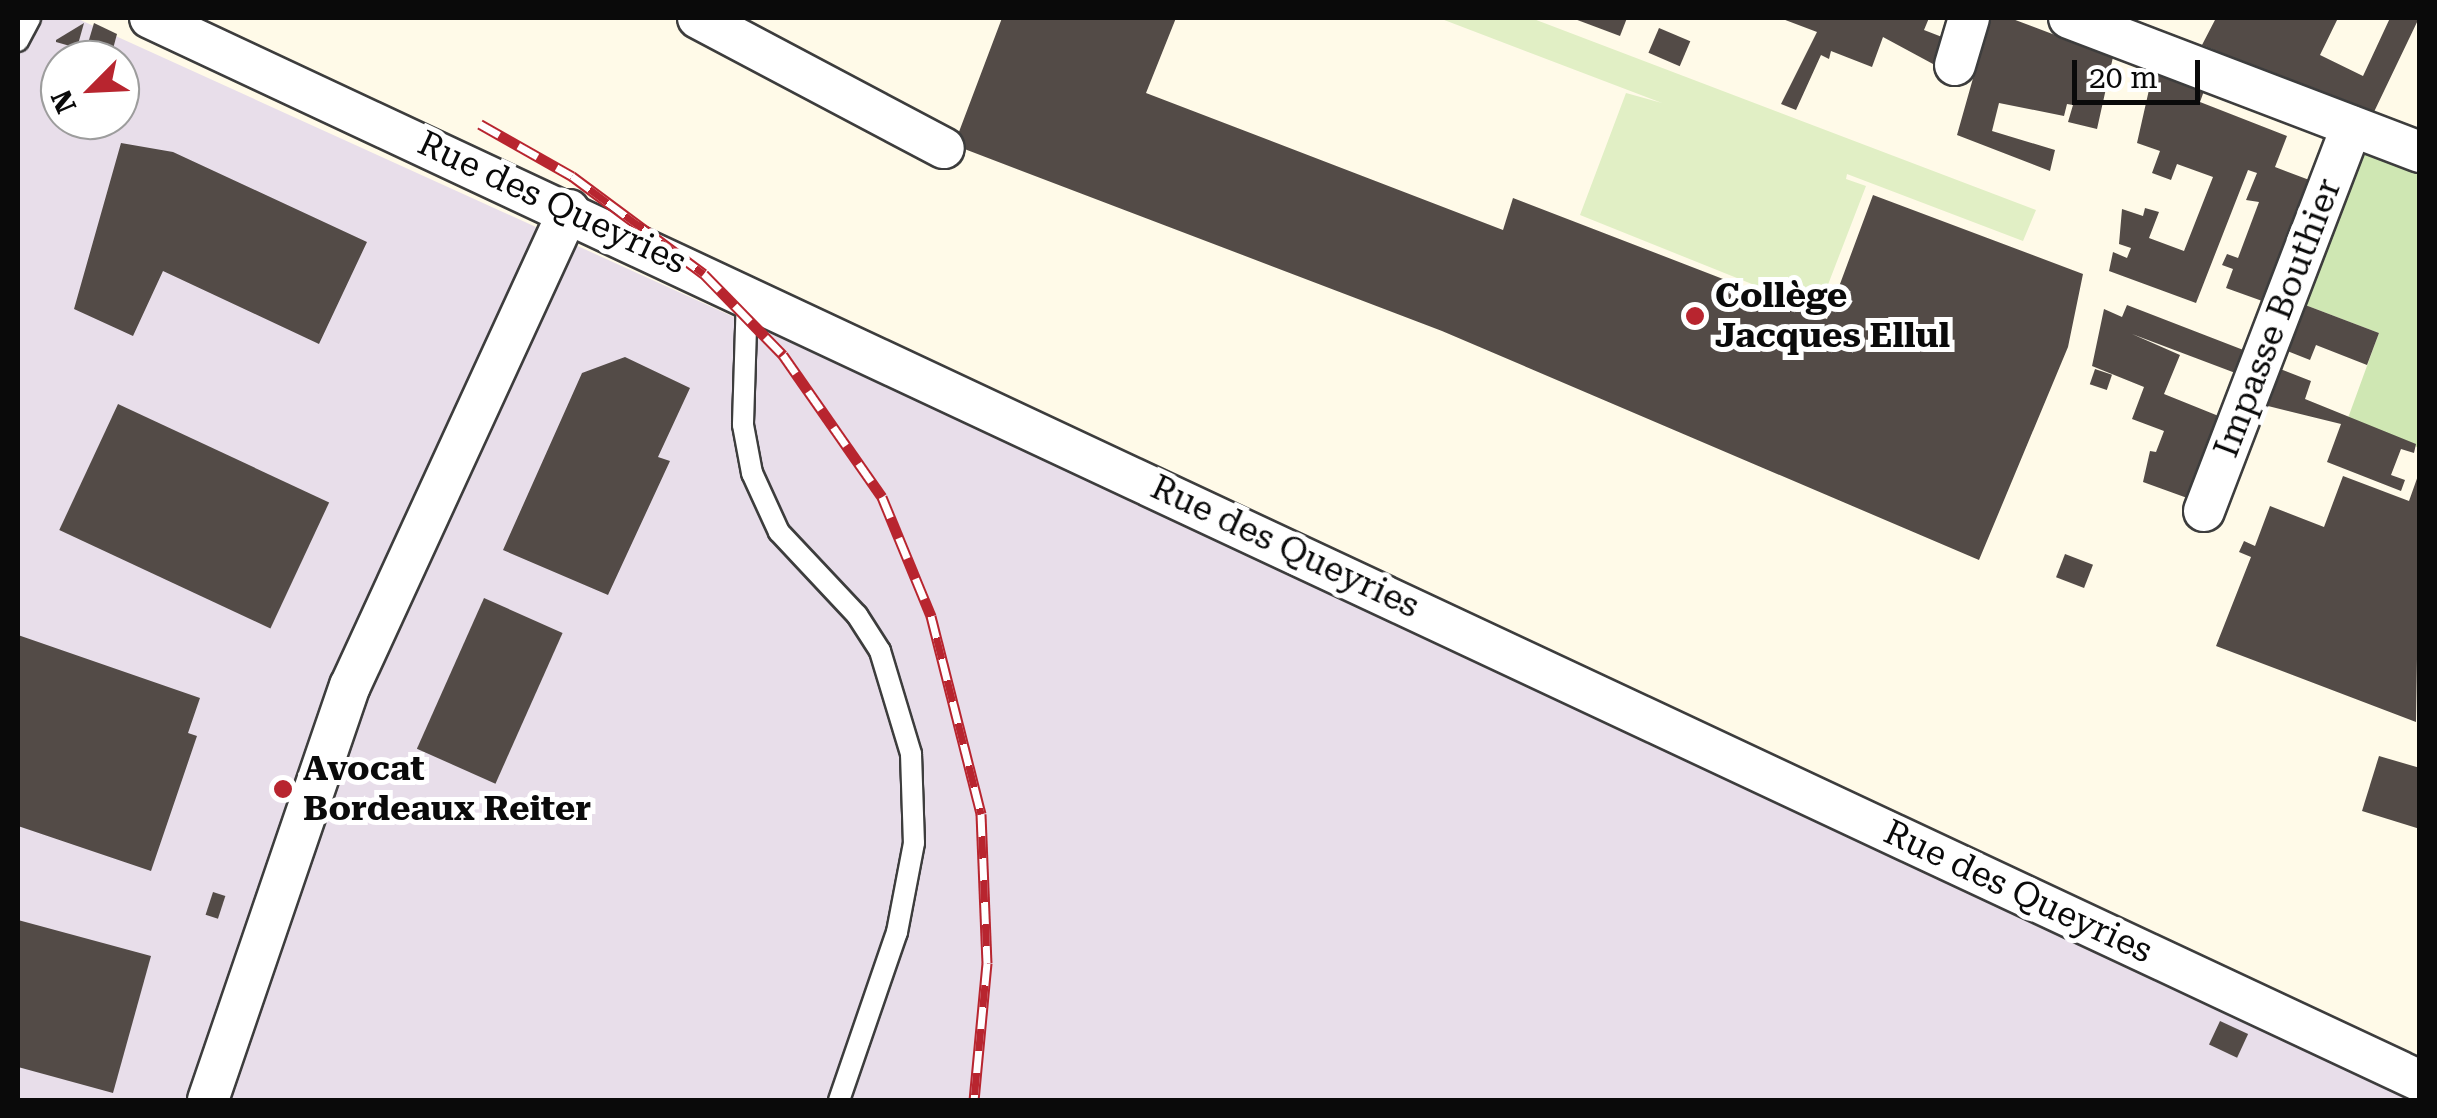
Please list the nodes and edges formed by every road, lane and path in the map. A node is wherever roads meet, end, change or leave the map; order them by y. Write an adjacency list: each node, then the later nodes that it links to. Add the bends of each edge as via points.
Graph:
1 (30, 18): 6 (lane)
2 (150, 18): 11 (street, Rue des Queyries)
3 (698, 18): 9 (street)
4 (1969, 18): 7 (street)
5 (2069, 18): 8 (street)
6 (18, 41)
7 (1955, 65)
8 (2352, 126): 10 (street); 13 (street, Impasse Bouthier)
9 (944, 148)
10 (2420, 152)
11 (568, 210): 12 (street, Rue des Queyries); 15 (street, via 350,686)
12 (748, 294): 14 (street, Rue des Queyries); 16 (lane, via 743,425 752,473 778,532 880,650 911,754 914,842 896,932)
13 (2204, 511)
14 (2420, 1081)
15 (208, 1100)
16 (839, 1100)

